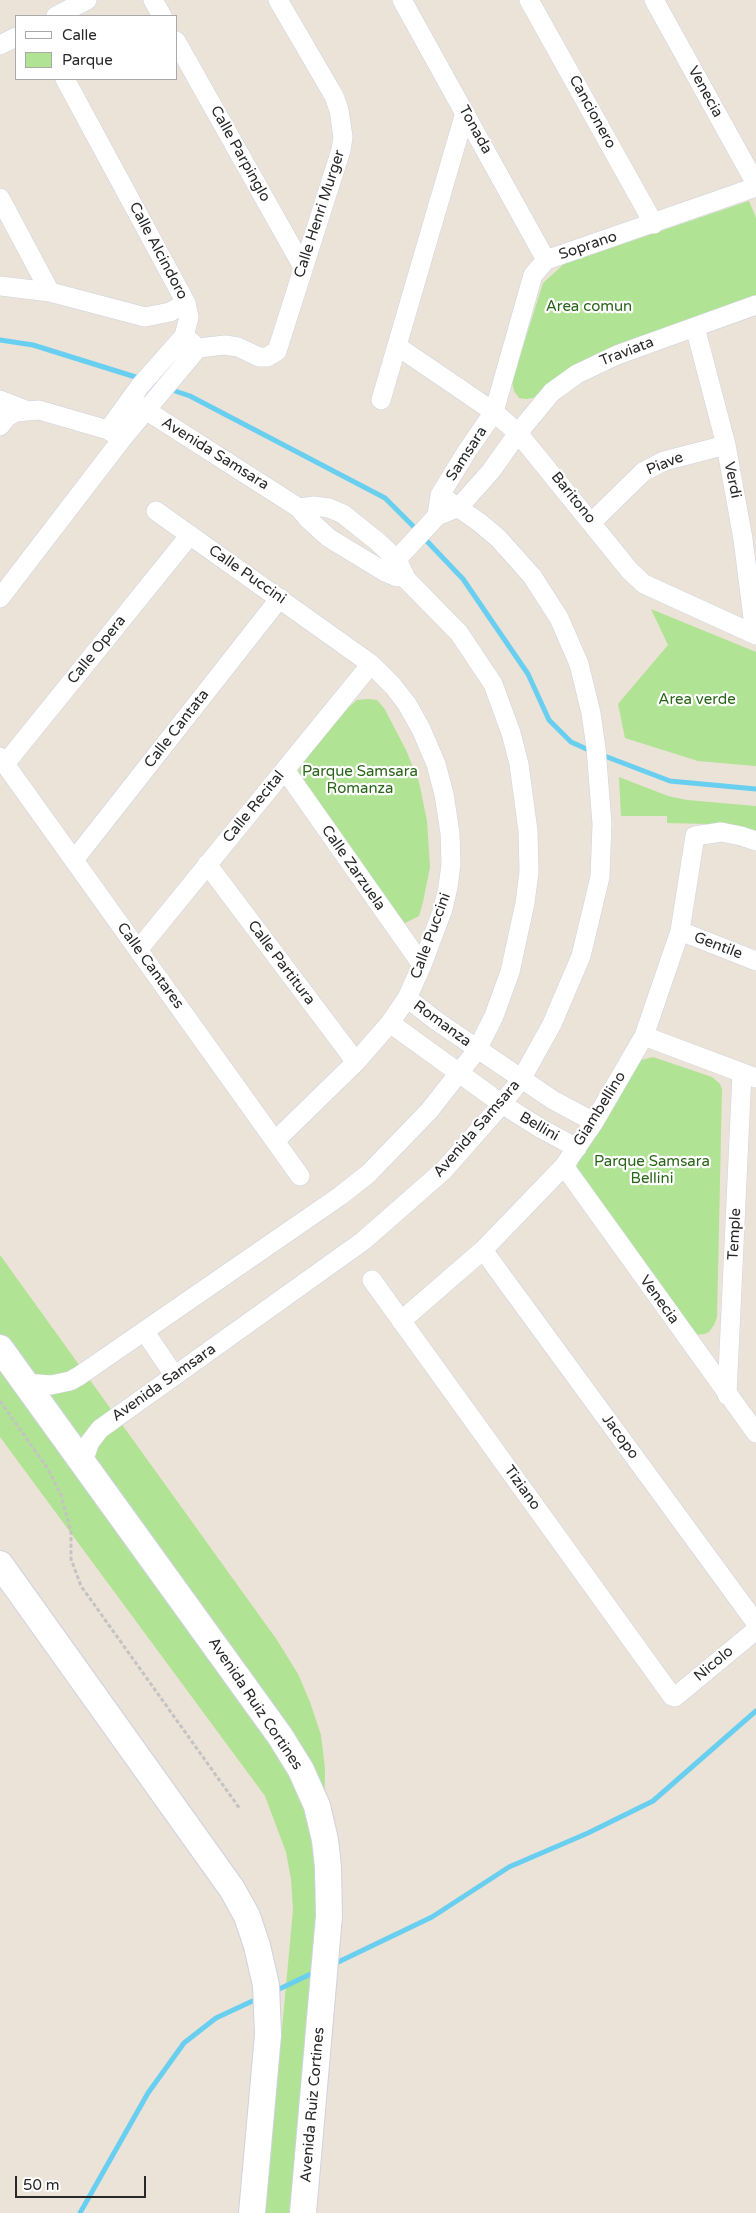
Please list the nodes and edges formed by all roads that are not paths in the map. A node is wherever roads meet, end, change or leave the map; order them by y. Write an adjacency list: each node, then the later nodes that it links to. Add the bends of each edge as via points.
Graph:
1 (87, 0): 7 (street)
2 (153, 0): 8 (street)
3 (278, 0): 18 (street, Calle Henri Murger, via 334,96 342,122 341,150)
4 (402, 0): 13 (street, Tonada)
5 (529, 0): 16 (street, Cancionero)
6 (654, 0): 14 (street, Venecia)
7 (58, 15)
8 (161, 15)
9 (15, 38): 10 (street)
10 (0, 45)
11 (178, 45): 18 (street, Calle Parpinglo)
12 (66, 80): 21 (street, Calle Alcindoro)
13 (465, 113): 17 (street, Tonada); 25 (street)
14 (756, 186): 16 (street, Soprano)
15 (0, 198): 20 (street)
16 (654, 224): 17 (street, Soprano)
17 (546, 260): 31 (street, Soprano, via 533,275)
18 (303, 267): 24 (street, Calle Henri Murger, via 277,351 272,355 263,357 225,345)
19 (0, 286): 20 (street)
20 (50, 292): 21 (street, via 144,317 170,312)
21 (186, 303): 24 (street, Calle Alcindoro)
22 (756, 305): 23 (street, Traviata)
23 (695, 328): 33 (street, Traviata, via 616,355 577,374 552,392); 35 (street, Verdi)
24 (191, 342): 26 (street, via 163,359); 29 (street, via 180,370)
25 (397, 346): 28 (street); 31 (street, Baritono)
26 (135, 393): 29 (street, Avenida Samsara); 34 (street)
27 (0, 400): 30 (street)
28 (381, 400)
29 (152, 404): 34 (street); 38 (street, Avenida Samsara)
30 (26, 410): 32 (street, via 7,417); 34 (street, via 39,410)
31 (494, 412): 33 (street, Baritono); 36 (street, Samsara)
32 (0, 426)
33 (518, 433): 37 (street, Samsara, via 491,471); 41 (street, Baritono)
34 (115, 434): 44 (street)
35 (726, 445): 41 (street, Piave, via 664,462 643,472); 46 (street, Verdi)
36 (440, 495): 37 (street, Avenida Samsara); 40 (street)
37 (459, 507): 40 (street); 64 (street, Avenida Samsara, via 516,556 555,611 579,664 590,705 596,748 602,852 600,877 581,956 552,1024)
38 (299, 508): 43 (street, Avenida Samsara, via 329,538); 43 (street, Avenida Samsara, via 329,508 356,522)
39 (156, 510): 42 (street, Calle Puccini)
40 (437, 516): 43 (street)
41 (592, 522): 46 (street, Baritono, via 644,584)
42 (190, 535): 45 (street, Calle Puccini); 48 (street, Calle Opera)
43 (391, 566): 60 (street, Avenida Samsara, via 459,633 493,684 511,733 524,796 529,858 518,943 501,996)
44 (0, 598)
45 (280, 598): 47 (street, Calle Puccini); 51 (street, Calle Cantata)
46 (756, 634)
47 (371, 664): 49 (street, Calle Recital); 56 (street, Calle Puccini, via 407,704 436,764 444,794 451,864 443,909)
48 (3, 760): 51 (street, Calle Cantares)
49 (285, 770): 52 (street, Calle Recital); 56 (street, Calle Zarzuela)
50 (756, 841): 53 (street, Giambellino, via 721,832 695,836)
51 (74, 860): 54 (street, Calle Cantares)
52 (207, 864): 54 (street, Calle Recital); 61 (street, Calle Partitura)
53 (680, 931): 55 (street, Gentile); 59 (street, Giambellino)
54 (138, 950): 67 (street, Calle Cantares)
55 (756, 961)
56 (422, 966): 57 (street, Calle Puccini)
57 (407, 998): 58 (street, Calle Puccini); 60 (street, Romanza)
58 (390, 1023): 61 (street, Calle Puccini); 62 (street, Romanza)
59 (644, 1036): 63 (street); 66 (street, Giambellino)
60 (477, 1050): 62 (street, Avenida Samsara); 64 (street, Romanza)
61 (356, 1062): 67 (street, Calle Puccini)
62 (460, 1073): 65 (street, Romanza); 74 (street, Avenida Samsara, via 368,1174)
63 (749, 1076): 78 (street, Temple)
64 (522, 1078): 65 (street, Avenida Samsara); 66 (street, Bellini, via 558,1104)
65 (502, 1104): 68 (street, Bellini); 76 (street, Avenida Samsara, via 444,1170 363,1241)
66 (594, 1122): 68 (street, Giambellino)
67 (275, 1141): 70 (street, Calle Cantares)
68 (577, 1148): 69 (street, Giambellino)
69 (564, 1166): 71 (street, Giambellino); 78 (street, Venecia)
70 (300, 1176)
71 (483, 1250): 73 (street, Giambellino); 82 (street, Jacopo)
72 (372, 1280): 73 (street, Tiziano)
73 (402, 1321): 84 (street, Tiziano)
74 (145, 1332): 76 (street); 77 (street, Avenida Samsara, via 70,1381 52,1385)
75 (0, 1348): 77 (main road, Avenida Ruiz Cortines)
76 (174, 1376): 80 (street, Avenida Samsara, via 100,1428)
77 (25, 1383): 80 (main road, Avenida Ruiz Cortines)
78 (727, 1395): 79 (street, Venecia)
79 (756, 1433)
80 (83, 1461): 86 (main road, Avenida Ruiz Cortines, via 280,1736 302,1770 317,1806 325,1840 329,1906)
81 (0, 1564): 85 (main road, via 232,1888 252,1931 266,1985 268,2035)
82 (756, 1623)
83 (756, 1630): 84 (street, Nicolo, via 675,1697)
84 (672, 1696)
85 (252, 2213)
86 (303, 2213)

